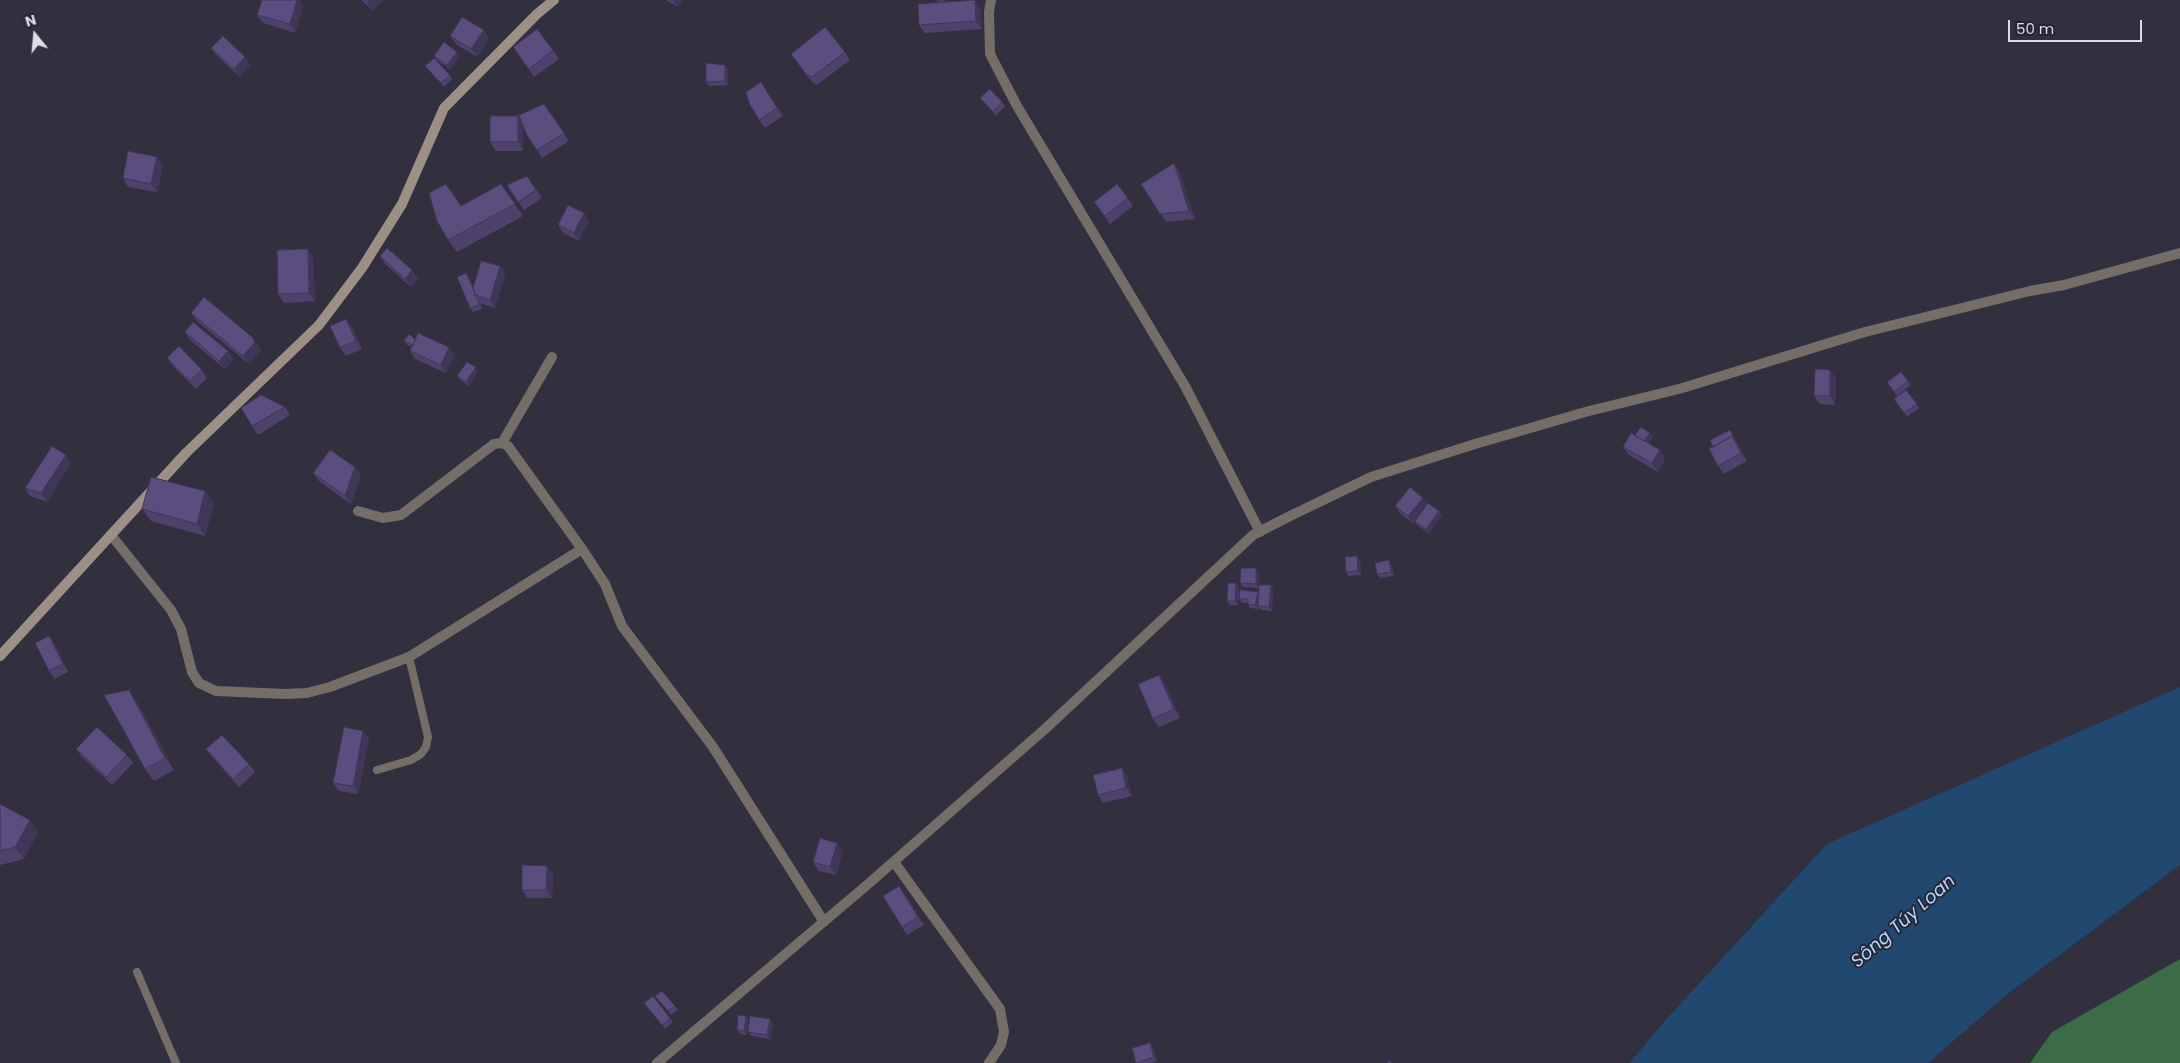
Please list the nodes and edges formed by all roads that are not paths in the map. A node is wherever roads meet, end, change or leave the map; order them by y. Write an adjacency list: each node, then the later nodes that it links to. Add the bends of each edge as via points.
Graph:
1 (554, 0): 8 (street, via 530,20 444,108 402,204 362,268 319,325 186,453)
2 (991, 0): 7 (street, via 990,54 1017,106 1185,386)
3 (2180, 253): 7 (street, via 2064,285 1865,332 1679,389 1475,444 1371,477)
4 (552, 357): 5 (street)
5 (502, 442): 6 (street, via 494,444 401,515 383,518); 9 (street)
6 (358, 511)
7 (1260, 532): 13 (street)
8 (111, 535): 10 (street); 11 (street, via 171,610 181,629 192,672 209,689 286,694 307,692 330,687)
9 (582, 549): 11 (street); 14 (street, via 605,584 622,626 713,747)
10 (0, 656)
11 (408, 656): 12 (lane, via 428,737 426,747 411,760)
12 (377, 770)
13 (894, 862): 14 (street); 18 (street, via 1000,1009 1004,1032 1001,1045)
14 (824, 922): 17 (street)
15 (137, 972): 16 (lane)
16 (176, 1063)
17 (657, 1063)
18 (989, 1063)

